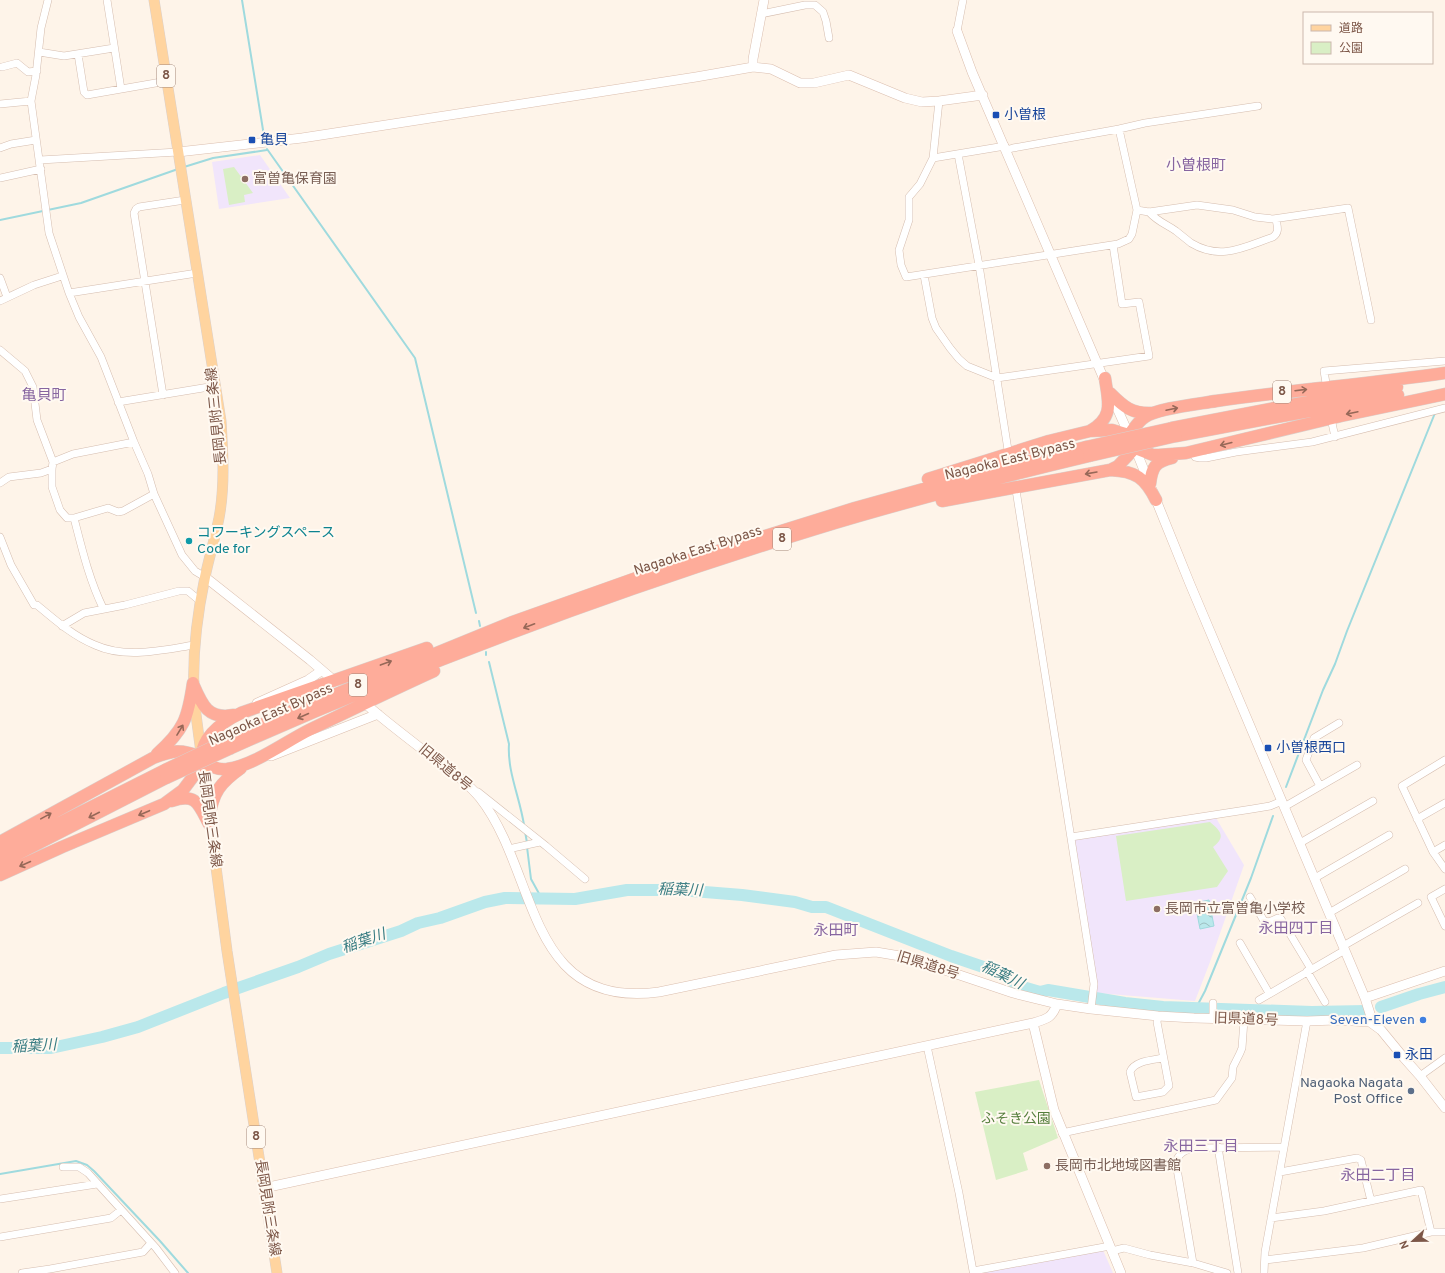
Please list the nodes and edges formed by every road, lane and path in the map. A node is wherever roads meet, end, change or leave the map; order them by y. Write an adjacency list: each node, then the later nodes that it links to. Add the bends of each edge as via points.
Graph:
1 (48, 0): 10 (street, via 41,28)
2 (107, 0): 9 (street)
3 (154, 0): 15 (main road, 長岡見附三条線 / 8)
4 (764, 0): 6 (street)
5 (962, 0): 7 (street)
6 (761, 14): 8 (street, via 815,5 823,12); 13 (street)
7 (957, 31): 17 (street)
8 (829, 38)
9 (114, 48): 11 (street); 16 (street)
10 (39, 52): 11 (street, via 64,56); 14 (street)
11 (78, 54): 16 (street, via 84,92 88,95)
12 (2, 67): 14 (street, via 17,63 28,72)
13 (753, 67): 19 (street, via 771,69 800,83 814,83 849,75 905,98 922,102); 26 (street, via 302,138)
14 (36, 71): 18 (street)
15 (167, 81): 16 (street); 26 (main road, 長岡見附三条線 / 8)
16 (121, 89)
17 (983, 95): 19 (street); 25 (street)
18 (31, 101): 20 (street); 23 (street)
19 (939, 101): 28 (street)
20 (0, 104)
21 (1258, 106): 22 (street)
22 (1119, 129): 25 (street); 33 (street)
23 (36, 140): 24 (street); 29 (street)
24 (0, 148)
25 (1005, 148): 27 (street); 37 (street)
26 (178, 152): 29 (street); 32 (main road, 長岡見附三条線 / 8)
27 (958, 154): 28 (street); 38 (street)
28 (933, 158): 40 (street, via 920,184 909,197 909,220 899,250 906,277)
29 (40, 160): 30 (street)
30 (40, 169): 31 (street); 41 (street, via 49,233)
31 (0, 178)
32 (185, 200): 39 (main road, 長岡見附三条線 / 8); 43 (street, via 139,207 134,213)
33 (1137, 210): 34 (street); 36 (street, via 1129,239)
34 (1149, 212): 35 (street, via 1197,205); 35 (street, via 1191,243 1218,252 1238,250 1273,237 1278,231)
35 (1276, 219): 47 (street, via 1348,208)
36 (1113, 245): 37 (street); 50 (street, via 1122,304 1139,302 1149,356)
37 (1052, 254): 38 (street); 50 (street)
38 (979, 265): 40 (street); 52 (street)
39 (197, 273): 43 (street); 56 (main road, 長岡見附三条線 / 8)
40 (924, 275): 52 (street, via 932,318 950,348 967,366)
41 (62, 276): 44 (street); 45 (street)
42 (0, 278): 45 (street)
43 (145, 282): 44 (street); 60 (street)
44 (69, 293): 61 (street, via 101,357)
45 (7, 297): 46 (street)
46 (0, 300)
47 (1371, 320)
48 (0, 350): 74 (street, via 25,371 34,387 37,420)
49 (1445, 361): 55 (street, via 1324,371)
50 (1098, 364): 52 (street); 53 (street)
51 (1445, 373): 63 (highway, 8, one-way to 51, via 1194,404 1266,394)
52 (997, 378): 71 (street)
53 (1105, 378): 58 (street); 65 (highway, via 1109,404 1107,414 1097,427)
54 (1445, 379): 66 (highway, Nagaoka East Bypass / 8, via 1318,400)
55 (1326, 383)
56 (215, 386): 60 (street); 85 (main road, 長岡見附三条線 / 8, via 221,421 223,478 219,518)
57 (1445, 388): 66 (highway, Nagaoka East Bypass / 8)
58 (1110, 393): 63 (highway, via 1131,410 1143,414); 67 (street)
59 (1445, 394): 73 (highway, one-way to 73)
60 (163, 395): 61 (street)
61 (118, 402): 69 (street)
62 (1440, 409): 68 (street)
63 (1153, 413): 67 (highway, 8, via 1140,420)
64 (1332, 423): 68 (street)
65 (1090, 431): 67 (highway, 8, via 1112,430); 82 (highway, 8, via 978,463)
66 (1174, 432): 72 (highway, Nagaoka East Bypass / 8, bridge)
67 (1129, 435): 70 (street)
68 (1335, 437): 73 (street, via 1206,458 1195,457)
69 (134, 442): 74 (street, via 73,454); 79 (street)
70 (1135, 448): 73 (highway, via 1159,455); 75 (highway, 8, via 1118,466); 77 (street)
71 (1008, 450)
72 (1087, 451): 82 (highway, Nagaoka East Bypass / 8, via 956,480); 84 (highway, Nagaoka East Bypass / 8)
73 (1189, 452): 77 (highway, via 1160,461 1152,472)
74 (52, 465): 76 (street, via 41,473 9,477); 81 (street, via 52,487 60,510 67,518)
75 (1110, 470): 80 (highway, via 1126,471 1138,476 1149,487); 84 (highway, 8, one-way to 84, via 956,497)
76 (0, 483)
77 (1150, 484): 80 (street)
78 (1016, 490): 114 (street)
79 (154, 494): 81 (street, via 123,511 108,508); 85 (street, via 182,555 192,568)
80 (1156, 500): 111 (street)
81 (74, 518): 87 (street, via 88,573)
82 (768, 534): 89 (highway, Nagaoka East Bypass / 8)
83 (0, 537): 88 (street, via 11,565 34,604)
84 (749, 550): 90 (highway, Nagaoka East Bypass / 8, one-way to 90, via 595,601)
85 (205, 577): 86 (main road, 長岡見附三条線 / 8); 92 (street)
86 (200, 601): 87 (street, via 184,590); 91 (main road, 長岡見附三条線 / 8)
87 (103, 608): 88 (street, via 84,613)
88 (62, 626): 91 (street, via 96,646 128,652 149,652)
89 (489, 631): 96 (highway, one-way to 89, via 444,642); 99 (highway, Nagaoka East Bypass / 8, via 303,706)
90 (482, 644): 99 (highway, Nagaoka East Bypass / 8, one-way to 99); 102 (highway, via 462,659 308,731)
91 (194, 645): 94 (main road, 長岡見附三条線 / 8)
92 (321, 671): 93 (street); 96 (street, via 308,680 258,702)
93 (331, 678)
94 (193, 683): 96 (highway, via 201,702 211,713 222,716); 100 (highway, one-way to 94, via 182,728); 101 (main road, 長岡見附三条線 / 8)
95 (368, 706): 97 (street, 旧県道8号)
96 (246, 712): 101 (highway, via 216,728 203,744)
97 (378, 714): 102 (street, via 272,756); 106 (street, 旧県道8号)
98 (1339, 723): 107 (street, via 1314,738 1306,760)
99 (229, 744): 105 (highway, Nagaoka East Bypass / 8, bridge)
100 (153, 758): 101 (highway, via 179,751 187,751); 116 (highway, one-way to 100)
101 (201, 758): 102 (highway, via 212,767 228,769); 110 (highway, via 195,774 186,787); 113 (main road, 長岡見附三条線 / 8)
102 (259, 758): 113 (highway, via 220,786 211,803)
103 (1445, 760): 112 (street, via 1402,786)
104 (1357, 765): 107 (street)
105 (166, 774): 122 (highway, Nagaoka East Bypass / 8); 123 (highway, Nagaoka East Bypass / 8, one-way to 123)
106 (460, 778): 117 (street); 120 (street, 旧県道8号, via 488,810)
107 (1320, 786): 111 (street)
108 (1373, 801): 118 (street)
109 (1445, 803): 112 (street)
110 (164, 804): 113 (highway, via 185,797 191,799); 126 (highway, one-way to 126)
111 (1283, 804): 114 (street); 118 (street)
112 (1416, 819): 121 (street)
113 (209, 821): 162 (main road, 長岡見附三条線 / 8)
114 (1071, 836): 144 (street, via 1094,984)
115 (1388, 836): 127 (street)
116 (0, 842)
117 (540, 842): 120 (street); 128 (street)
118 (1300, 843): 127 (street)
119 (1445, 845): 121 (street)
120 (508, 849): 143 (street, 旧県道8号, via 551,949 582,978 610,991 631,994 659,992 836,954 876,952 906,957 1013,993)
121 (1433, 852): 125 (street)
122 (0, 853)
123 (0, 863)
124 (1405, 869): 132 (street)
125 (1445, 869)
126 (0, 875)
127 (1315, 878): 132 (street)
128 (585, 879)
129 (1445, 889): 133 (street, via 1432,897)
130 (1250, 897): 136 (street, via 1264,921 1281,919)
131 (1418, 903): 135 (street)
132 (1329, 913): 135 (street)
133 (1445, 926)
134 (1240, 943): 138 (street)
135 (1344, 948): 136 (street); 139 (street)
136 (1309, 970): 138 (street); 141 (street)
137 (1445, 971): 139 (street)
138 (1269, 993): 140 (street)
139 (1366, 998): 150 (street)
140 (1259, 1000)
141 (1325, 1002)
142 (1213, 1003): 146 (street)
143 (1057, 1004): 144 (street, 旧県道8号); 149 (street, via 1048,1018)
144 (1090, 1009): 145 (street, 旧県道8号)
145 (1158, 1016): 146 (street, 旧県道8号); 152 (street, via 1156,1022)
146 (1213, 1017): 147 (street, 旧県道8号)
147 (1244, 1020): 148 (street, 旧県道8号); 156 (street, via 1242,1048 1233,1067 1232,1078 1216,1100)
148 (1307, 1021): 150 (street, 旧県道8号); 158 (street)
149 (1033, 1023): 151 (street); 156 (street, via 1048,1089)
150 (1373, 1023): 154 (street)
151 (927, 1046): 162 (street); 171 (street, via 973,1271)
152 (1163, 1058): 152 (street, via 1134,1065 1130,1070 1136,1097 1163,1092 1168,1088)
153 (1445, 1058): 154 (street)
154 (1420, 1076): 155 (street)
155 (1445, 1108)
156 (1062, 1132): 171 (street)
157 (1218, 1147): 158 (street); 173 (street, via 1190,1149 1177,1158); 180 (street)
158 (1284, 1147): 160 (street)
159 (63, 1167): 161 (street, via 79,1167)
160 (1280, 1172): 164 (street, via 1357,1158 1361,1160); 166 (street)
161 (97, 1184): 163 (street); 165 (street)
162 (264, 1188): 177 (main road, 長岡見附三条線 / 8)
163 (0, 1199)
164 (1371, 1201): 166 (street); 167 (street, via 1421,1190)
165 (121, 1210): 169 (street, via 112,1218); 170 (street)
166 (1271, 1218): 172 (street)
167 (1431, 1232): 168 (street); 172 (street, via 1363,1248)
168 (1445, 1232)
169 (0, 1237)
170 (151, 1243): 174 (street, via 143,1252); 176 (street)
171 (1111, 1248): 173 (street, via 1124,1248); 178 (street)
172 (1265, 1260): 181 (street)
173 (1193, 1263): 179 (street)
174 (50, 1271): 175 (street)
175 (22, 1273)
176 (175, 1273)
177 (277, 1273)
178 (1121, 1273)
179 (1227, 1273)
180 (1238, 1273)
181 (1264, 1273)

